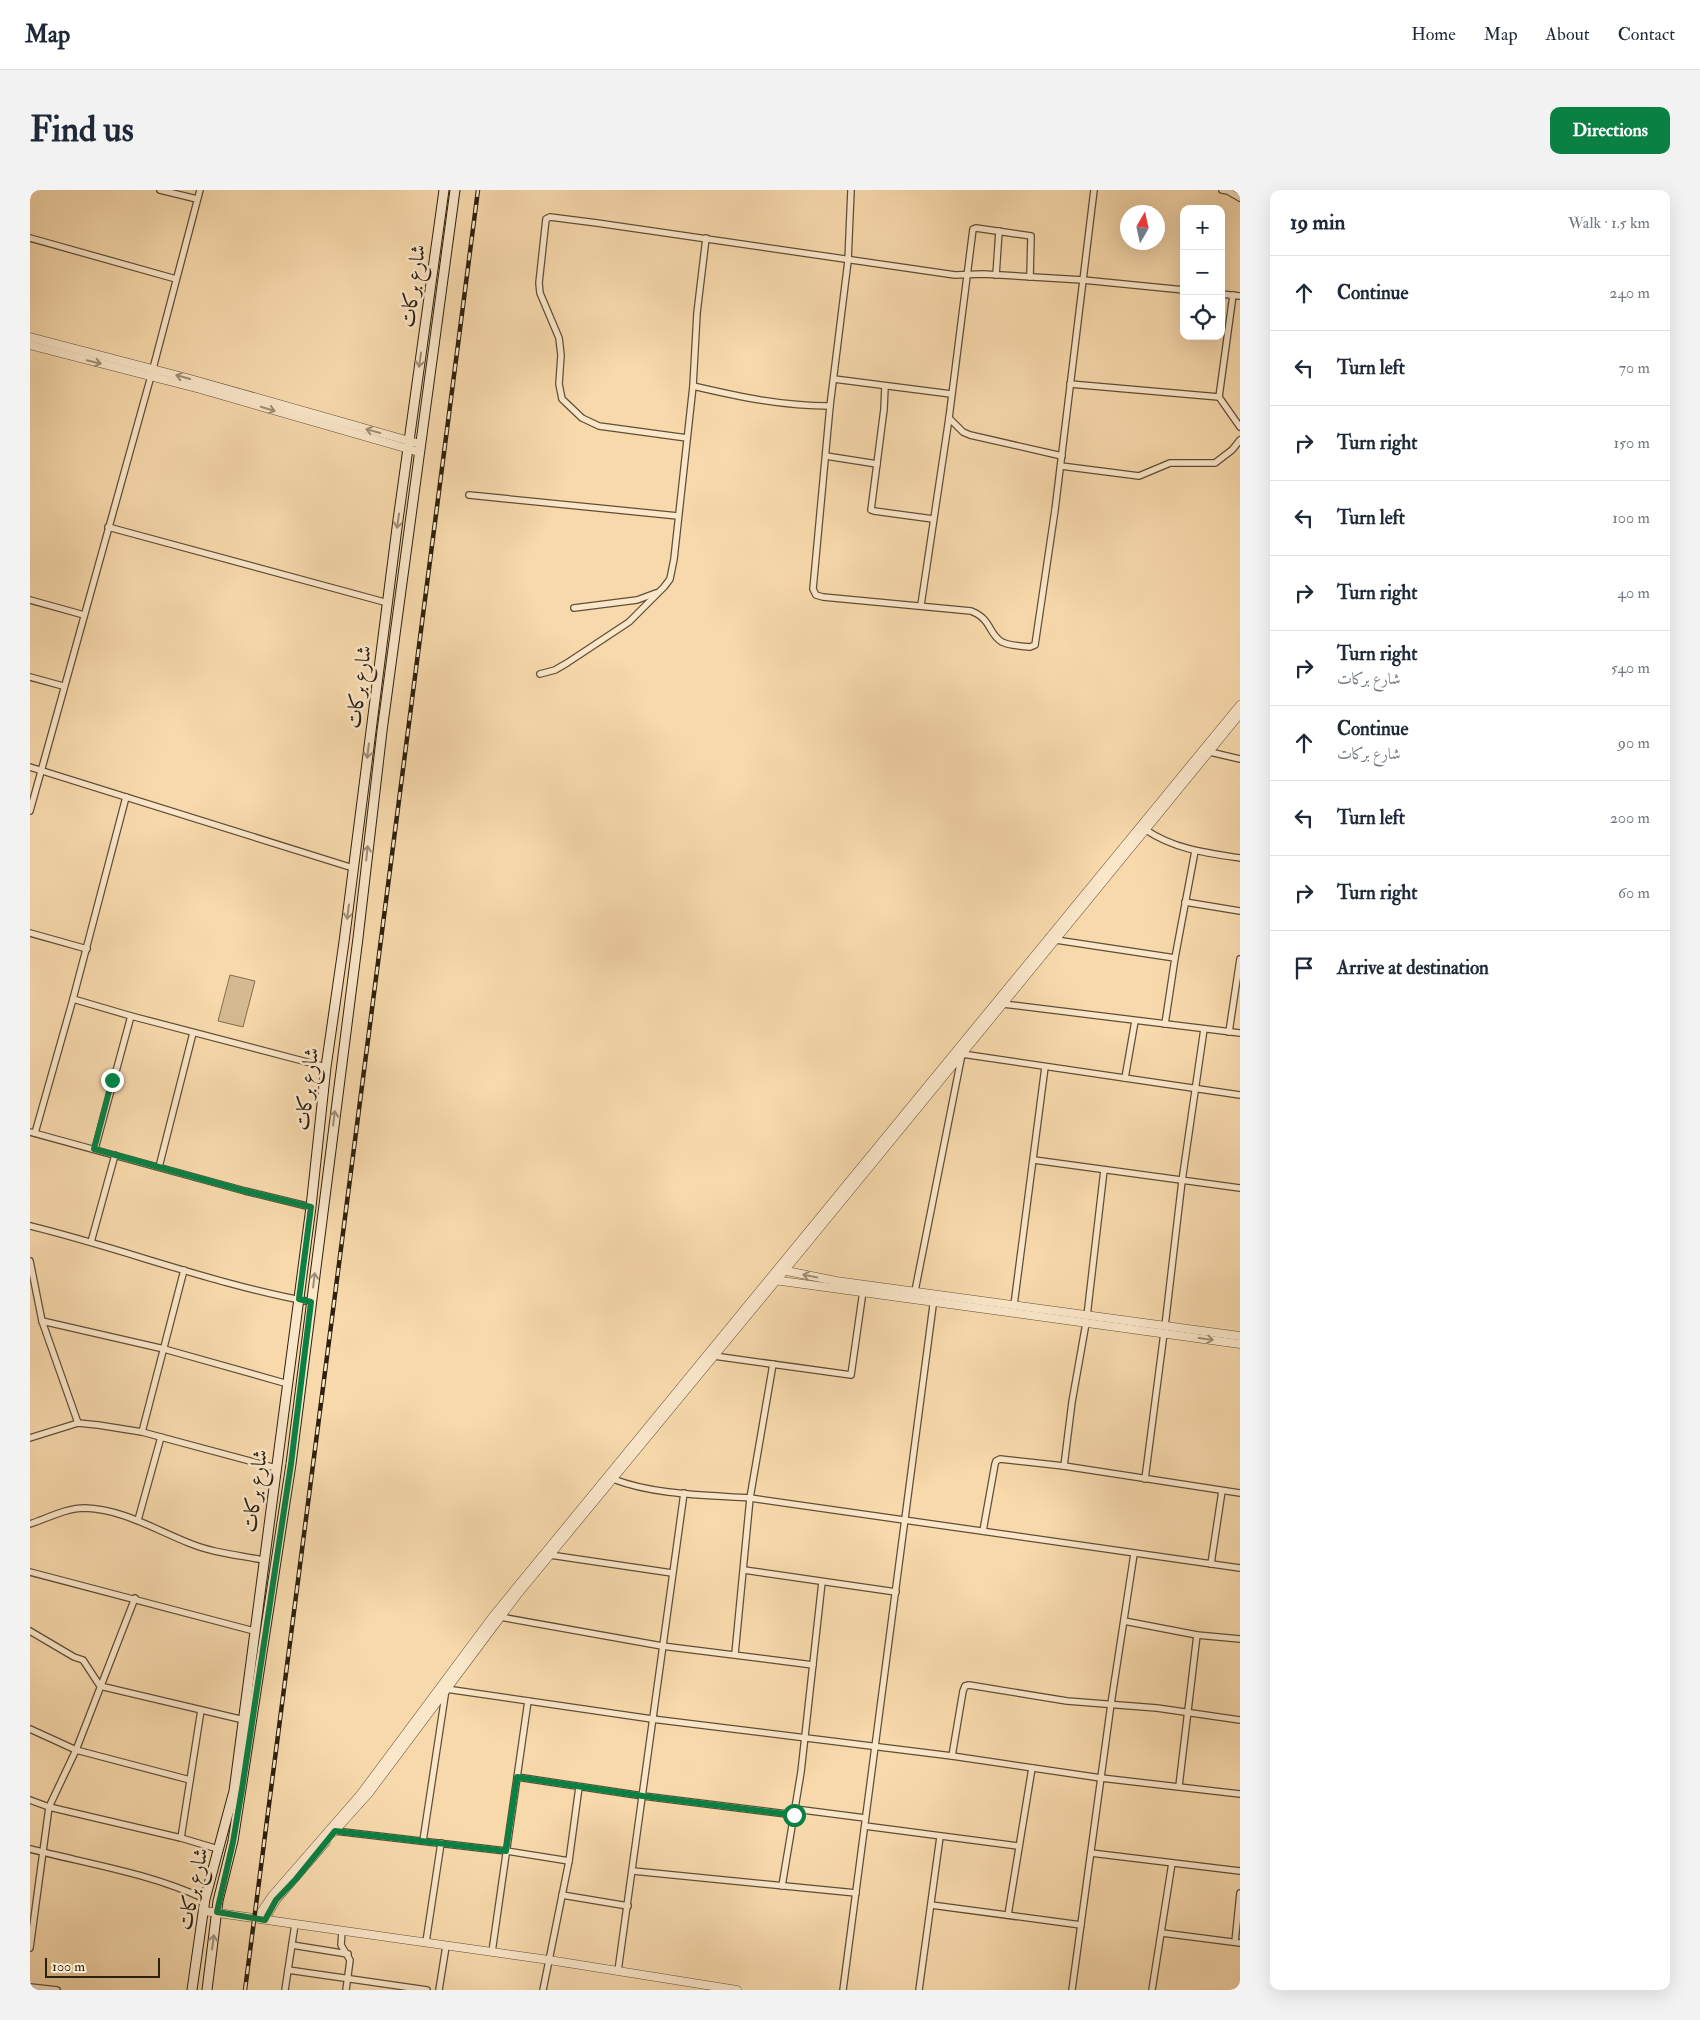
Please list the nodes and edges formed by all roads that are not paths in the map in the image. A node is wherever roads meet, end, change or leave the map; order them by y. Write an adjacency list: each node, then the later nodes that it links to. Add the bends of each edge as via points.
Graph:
1 (160, 190): 9 (street)
2 (200, 190): 9 (street)
3 (444, 190): 37 (main road, شارع بركات, one-way to 37)
4 (455, 190): 38 (main road, شارع بركات)
5 (851, 190): 13 (street)
6 (1094, 190): 18 (street)
7 (1222, 190): 8 (street)
8 (1240, 198)
9 (197, 200): 17 (street)
10 (1000, 231): 14 (street); 15 (street, via 973,229); 16 (street, via 1031,236)
11 (30, 238): 17 (street)
12 (706, 238): 13 (street); 28 (street); 35 (street, via 550,217 544,225 540,293 559,338 559,393 562,399 582,418 598,426)
13 (848, 261): 15 (street); 26 (street)
14 (996, 274): 15 (street); 16 (street)
15 (966, 276): 30 (street)
16 (1030, 277): 18 (street)
17 (176, 279): 25 (street)
18 (1083, 280): 19 (street); 27 (street)
19 (1180, 290)
20 (1225, 294): 21 (street)
21 (1233, 295): 22 (street); 31 (street)
22 (1240, 296)
23 (30, 337): 25 (street)
24 (30, 344): 25 (street, one-way to 25)
25 (152, 372): 37 (street); 46 (street)
26 (834, 378): 29 (street); 32 (street)
27 (1070, 384): 31 (street); 40 (street)
28 (693, 386): 32 (street, via 794,406); 35 (street)
29 (885, 386): 30 (street); 41 (street)
30 (951, 394): 33 (street)
31 (1219, 397): 34 (street)
32 (830, 406): 39 (street)
33 (949, 418): 40 (street, via 970,435); 45 (street)
34 (1240, 427)
35 (687, 438): 44 (street)
36 (1240, 440): 42 (street, via 1215,463 1170,464 1138,476)
37 (410, 445): 38 (street); 49 (main road, شارع بركات, one-way to 49)
38 (420, 448): 110 (main road, شارع بركات, one-way to 38)
39 (826, 456): 41 (street); 50 (street, via 816,594 864,602)
40 (1062, 456): 42 (street)
41 (878, 464): 45 (street, via 871,510)
42 (1061, 466): 50 (street, via 1033,647 998,639 980,614)
43 (469, 495): 44 (street)
44 (678, 516): 47 (street, via 670,579)
45 (933, 519): 50 (street)
46 (108, 527): 49 (street); 52 (street)
47 (658, 592): 51 (street, via 637,600); 53 (street, via 615,633 555,670)
48 (30, 600): 52 (street)
49 (388, 603): 68 (main road, شارع بركات, one-way to 68)
50 (921, 605)
51 (574, 608)
52 (84, 615): 55 (street)
53 (540, 674)
54 (30, 677): 55 (street)
55 (63, 686): 61 (street)
56 (1240, 705): 62 (street)
57 (1240, 714): 58 (street)
58 (1210, 752): 59 (street); 62 (street)
59 (1240, 759)
60 (30, 767): 61 (street)
61 (41, 770): 63 (street); 64 (street)
62 (1182, 780): 65 (street); 104 (street)
63 (126, 797): 68 (street); 73 (street)
64 (30, 810)
65 (1146, 830): 66 (street, via 1167,842); 72 (street)
66 (1196, 851): 67 (street); 69 (street)
67 (1240, 858)
68 (353, 868): 87 (main road, شارع بركات, one-way to 87)
69 (1185, 902): 70 (street); 74 (street)
70 (1240, 911)
71 (30, 933): 73 (street)
72 (1056, 940): 74 (street); 77 (street)
73 (87, 949): 76 (street)
74 (1175, 958): 80 (street)
75 (1240, 959): 82 (street)
76 (74, 999): 78 (street); 91 (street)
77 (1003, 1004): 79 (street); 85 (street)
78 (131, 1016): 83 (street); 92 (street)
79 (1135, 1020): 80 (street); 88 (street)
80 (1165, 1024): 81 (street)
81 (1204, 1029): 82 (street); 89 (street)
82 (1229, 1032): 84 (street)
83 (193, 1033): 87 (street); 95 (street)
84 (1240, 1033)
85 (962, 1054): 86 (street); 104 (street); 106 (street)
86 (1045, 1066): 88 (street); 94 (street)
87 (326, 1067): 99 (main road, شارع بركات)
88 (1125, 1078): 89 (street)
89 (1196, 1089): 90 (street); 97 (street)
90 (1240, 1095)
91 (32, 1132): 92 (street)
92 (94, 1149): 93 (street)
93 (115, 1155): 95 (street); 101 (street)
94 (1034, 1160): 96 (street); 111 (street)
95 (159, 1167): 99 (street)
96 (1104, 1170): 97 (street); 112 (street)
97 (1182, 1181): 98 (street); 114 (street)
98 (1240, 1188)
99 (311, 1207): 109 (main road, شارع بركات)
100 (30, 1226): 101 (street)
101 (91, 1242): 103 (street)
102 (30, 1261): 113 (street)
103 (184, 1270): 109 (street); 117 (street)
104 (781, 1270): 105 (street); 106 (street, one-way to 104, via 836,1281)
105 (772, 1280): 107 (street); 118 (street); 163 (street, via 494,1615)
106 (915, 1290): 108 (street)
107 (863, 1291): 108 (street); 119 (street, via 851,1375)
108 (934, 1297): 111 (street); 112 (street); 134 (street)
109 (299, 1299): 110 (street); 120 (main road, شارع بركات)
110 (311, 1302): 208 (main road, شارع بركات, via 291,1464 251,1731 233,1842)
111 (1014, 1305): 112 (street)
112 (1086, 1319): 114 (street); 125 (street)
113 (42, 1321): 117 (street); 121 (street)
114 (1165, 1329): 115 (street); 116 (street, one-way to 116); 128 (street)
115 (1240, 1336)
116 (1240, 1344)
117 (164, 1349): 120 (street); 122 (street)
118 (714, 1356): 119 (street); 127 (street)
119 (773, 1364): 132 (street)
120 (288, 1384): 126 (main road, شارع بركات)
121 (78, 1423): 122 (street); 124 (street)
122 (142, 1432): 123 (street)
123 (161, 1437): 126 (street); 133 (street)
124 (30, 1438)
125 (1064, 1466): 128 (street); 136 (street, via 996,1461)
126 (276, 1468): 139 (main road, شارع بركات)
127 (613, 1479): 130 (street); 138 (street)
128 (1145, 1480): 129 (street)
129 (1222, 1491): 131 (street); 140 (street)
130 (684, 1493): 132 (street); 144 (street)
131 (1240, 1493)
132 (750, 1498): 134 (street); 142 (street)
133 (138, 1520): 135 (street, via 84,1508 68,1510); 139 (street, via 212,1551)
134 (906, 1520): 136 (street); 146 (street)
135 (30, 1524)
136 (983, 1531): 137 (street)
137 (1134, 1554): 140 (street); 149 (street)
138 (550, 1555): 144 (street); 148 (street)
139 (264, 1560): 151 (main road, شارع بركات)
140 (1211, 1564): 141 (street)
141 (1240, 1568)
142 (744, 1570): 145 (street); 155 (street)
143 (30, 1572): 147 (street)
144 (672, 1573): 154 (street)
145 (822, 1582): 146 (street); 156 (street)
146 (896, 1592): 169 (street)
147 (135, 1598): 151 (street); 157 (street)
148 (500, 1617): 154 (street); 158 (street)
149 (1124, 1621): 152 (street); 160 (street)
150 (30, 1631): 157 (street, via 83,1660)
151 (254, 1631): 165 (main road, شارع بركات)
152 (1197, 1635): 153 (street); 162 (street)
153 (1240, 1639)
154 (662, 1646): 155 (street); 164 (street)
155 (736, 1654): 156 (street)
156 (812, 1665): 168 (street)
157 (100, 1686): 161 (street); 170 (street)
158 (446, 1689): 159 (street); 163 (street); 188 (street)
159 (528, 1701): 164 (street); 173 (street)
160 (1111, 1704): 162 (street); 171 (street, via 965,1686); 174 (street)
161 (201, 1710): 165 (street); 175 (street)
162 (1188, 1713): 166 (street); 176 (street)
163 (423, 1715): 185 (street, via 369,1793); 210 (street, via 360,1795 272,1896)
164 (652, 1718): 168 (street); 179 (street)
165 (244, 1720): 192 (main road, شارع بركات, via 234,1791)
166 (1240, 1720)
167 (30, 1729): 170 (street)
168 (805, 1738): 169 (street); 182 (street)
169 (875, 1747): 171 (street); 183 (street)
170 (76, 1750): 175 (street); 181 (street)
171 (952, 1756): 172 (street)
172 (1032, 1768): 174 (street); 190 (street)
173 (517, 1777): 177 (street); 193 (street)
174 (1100, 1778): 176 (street); 195 (street)
175 (190, 1780): 187 (street)
176 (1179, 1786): 178 (street)
177 (579, 1787): 179 (street); 196 (street)
178 (1240, 1794)
179 (643, 1796): 182 (street); 198 (street)
180 (30, 1800): 181 (street)
181 (49, 1807): 187 (street); 194 (street)
182 (795, 1812): 183 (street); 200 (street)
183 (865, 1818): 184 (street)
184 (865, 1826): 186 (street); 201 (street)
185 (335, 1831): 188 (street); 210 (street)
186 (940, 1837): 190 (street); 205 (street)
187 (181, 1838): 192 (street)
188 (424, 1841): 189 (street)
189 (440, 1843): 193 (street); 216 (street)
190 (1018, 1846): 209 (street)
191 (30, 1849): 194 (street)
192 (218, 1850): 204 (main road, شارع بركات)
193 (506, 1851): 196 (street); 221 (street)
194 (44, 1852): 204 (street, via 147,1877); 213 (street)
195 (1091, 1853): 197 (street); 212 (street)
196 (568, 1861): 203 (street)
197 (1172, 1863): 199 (street); 215 (street)
198 (633, 1871): 200 (street); 206 (street)
199 (1240, 1871)
200 (782, 1886): 201 (street)
201 (856, 1893): 237 (street)
202 (1240, 1893): 217 (street)
203 (562, 1896): 206 (street); 223 (street)
204 (206, 1899): 207 (main road, شارع بركات)
205 (931, 1905): 209 (street); 238 (street)
206 (628, 1906): 225 (street)
207 (204, 1911): 208 (street); 229 (main road, شارع بركات)
208 (217, 1912): 210 (street); 230 (main road, شارع بركات, one-way to 208)
209 (1008, 1915): 212 (street)
210 (261, 1919): 211 (street)
211 (295, 1924): 214 (street); 218 (street)
212 (1081, 1925): 239 (street)
213 (31, 1931): 220 (street)
214 (342, 1931): 216 (street); 222 (street, via 341,1945)
215 (1162, 1933): 217 (street); 240 (street)
216 (426, 1942): 219 (street)
217 (1237, 1942)
218 (292, 1946): 222 (street); 224 (street)
219 (446, 1946): 221 (street); 234 (street)
220 (30, 1948)
221 (492, 1952): 223 (street)
222 (348, 1954): 226 (street)
223 (549, 1960): 225 (street); 235 (street)
224 (288, 1970): 226 (street); 231 (street)
225 (618, 1971): 236 (street)
226 (348, 1978): 232 (street); 233 (street)
227 (30, 1987): 228 (street)
228 (58, 1990)
229 (192, 1990)
230 (207, 1990)
231 (285, 1990)
232 (346, 1990)
233 (427, 1990)
234 (439, 1990)
235 (543, 1990)
236 (737, 1990)
237 (843, 1990)
238 (920, 1990)
239 (1072, 1990)
240 (1152, 1990)

